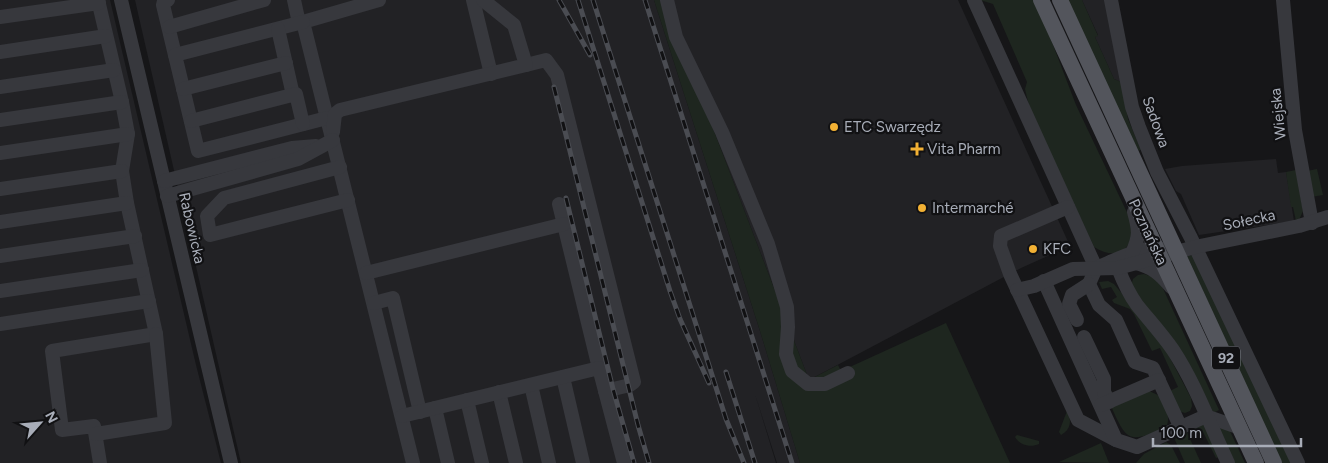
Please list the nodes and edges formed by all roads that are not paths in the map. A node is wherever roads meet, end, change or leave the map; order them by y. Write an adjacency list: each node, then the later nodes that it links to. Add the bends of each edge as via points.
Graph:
1 (122, 0): 40 (street, Rabowicka)
2 (168, 0): 17 (street, via 164,5)
3 (264, 0): 17 (street)
4 (294, 0): 16 (street)
5 (379, 0): 16 (street)
6 (473, 0): 25 (street)
7 (483, 0): 23 (street, via 514,25)
8 (667, 0): 74 (street, via 676,37 722,132 768,244 787,307 786,354 792,371 808,384 825,384)
9 (974, 0): 47 (street)
10 (1041, 0): 41 (main road, Poznańska / 92)
11 (1060, 0): 55 (main road, Poznańska / 92)
12 (1111, 0): 53 (street, Sadowa, via 1132,107 1157,172)
13 (1283, 0): 50 (street, Wiejska, via 1295,130)
14 (98, 1): 15 (street); 19 (street)
15 (0, 17)
16 (301, 22): 18 (street); 27 (street)
17 (169, 27): 21 (street)
18 (278, 29): 21 (street); 22 (street)
19 (106, 36): 20 (street); 24 (street)
20 (0, 52)
21 (175, 55): 28 (street)
22 (286, 63): 28 (street); 29 (street)
23 (526, 65): 25 (street); 78 (street, via 546,60 557,75 634,382)
24 (114, 70): 26 (street); 30 (street)
25 (491, 74): 36 (street, via 340,110 335,114)
26 (0, 87)
27 (319, 88): 29 (street); 31 (street)
28 (183, 89): 33 (street)
29 (295, 94): 33 (street); 34 (street)
30 (122, 102): 32 (street); 35 (street)
31 (327, 118): 34 (street); 36 (street)
32 (0, 120)
33 (191, 121): 34 (street, via 198,152)
34 (303, 124)
35 (128, 134): 37 (street); 39 (street)
36 (327, 142): 38 (street); 40 (street); 43 (street, via 298,159)
37 (0, 153)
38 (340, 167): 44 (street); 44 (street, via 224,198 207,216 210,236)
39 (122, 171): 42 (street); 45 (street)
40 (164, 181): 43 (street, Rabowicka)
41 (1127, 187): 54 (main road, Poznańska / 92); 57 (street, via 1139,232)
42 (0, 189)
43 (167, 196): 91 (street, Rabowicka)
44 (348, 200): 61 (street)
45 (128, 203): 49 (street); 52 (street)
46 (559, 204): 51 (street)
47 (1068, 207): 58 (street); 64 (street, via 1001,236 1000,246)
48 (1328, 217): 50 (street, Sołecka)
49 (0, 222)
50 (1312, 223): 53 (street, Sołecka)
51 (564, 224): 61 (street); 73 (street)
52 (135, 236): 56 (street); 60 (street)
53 (1195, 247): 55 (street, Sołecka); 102 (street, Sadowa)
54 (1157, 252): 55 (street); 57 (street); 66 (main road, Poznańska / 92)
55 (1177, 252): 101 (main road, Poznańska / 92)
56 (0, 256)
57 (1134, 258): 58 (street); 59 (street); 66 (street, via 1157,271)
58 (1096, 268): 59 (street); 62 (street, via 1073,269); 63 (street)
59 (1118, 268): 85 (street, via 1137,305 1174,351)
60 (142, 270): 65 (street); 67 (street)
61 (366, 273): 68 (street)
62 (1044, 281): 64 (street); 81 (street)
63 (1089, 284): 69 (street, via 1072,295 1069,304); 76 (street, via 1098,305 1116,320 1135,362 1154,368)
64 (1017, 290): 89 (street, via 1078,420)
65 (0, 291)
66 (1178, 296): 87 (main road, Poznańska / 92)
67 (149, 301): 70 (street); 71 (street)
68 (374, 303): 83 (street, via 393,298); 84 (street)
69 (1077, 320)
70 (0, 324)
71 (156, 334): 88 (street, via 165,423); 88 (street, via 52,350 62,430 94,426)
72 (1084, 337): 81 (street, via 1104,379)
73 (599, 368): 75 (street); 78 (street)
74 (848, 372)
75 (563, 377): 77 (street); 97 (street)
76 (1159, 380): 81 (street); 86 (street)
77 (531, 385): 79 (street); 96 (street)
78 (605, 391): 98 (street)
79 (499, 392): 80 (street); 95 (street)
80 (467, 400): 82 (street); 94 (street)
81 (1105, 404): 89 (street)
82 (435, 408): 83 (street); 93 (street)
83 (420, 412): 84 (street)
84 (402, 416): 92 (street)
85 (1206, 416): 86 (street); 87 (street); 99 (street)
86 (1181, 428): 89 (street, via 1137,447)
87 (1240, 428): 100 (main road, Poznańska / 92)
88 (96, 434): 90 (street)
89 (1116, 440)
90 (100, 463)
91 (231, 463)
92 (413, 463)
93 (448, 463)
94 (482, 463)
95 (516, 463)
96 (549, 463)
97 (583, 463)
98 (624, 463)
99 (1228, 463)
100 (1256, 463)
101 (1274, 463)
102 (1298, 463)

